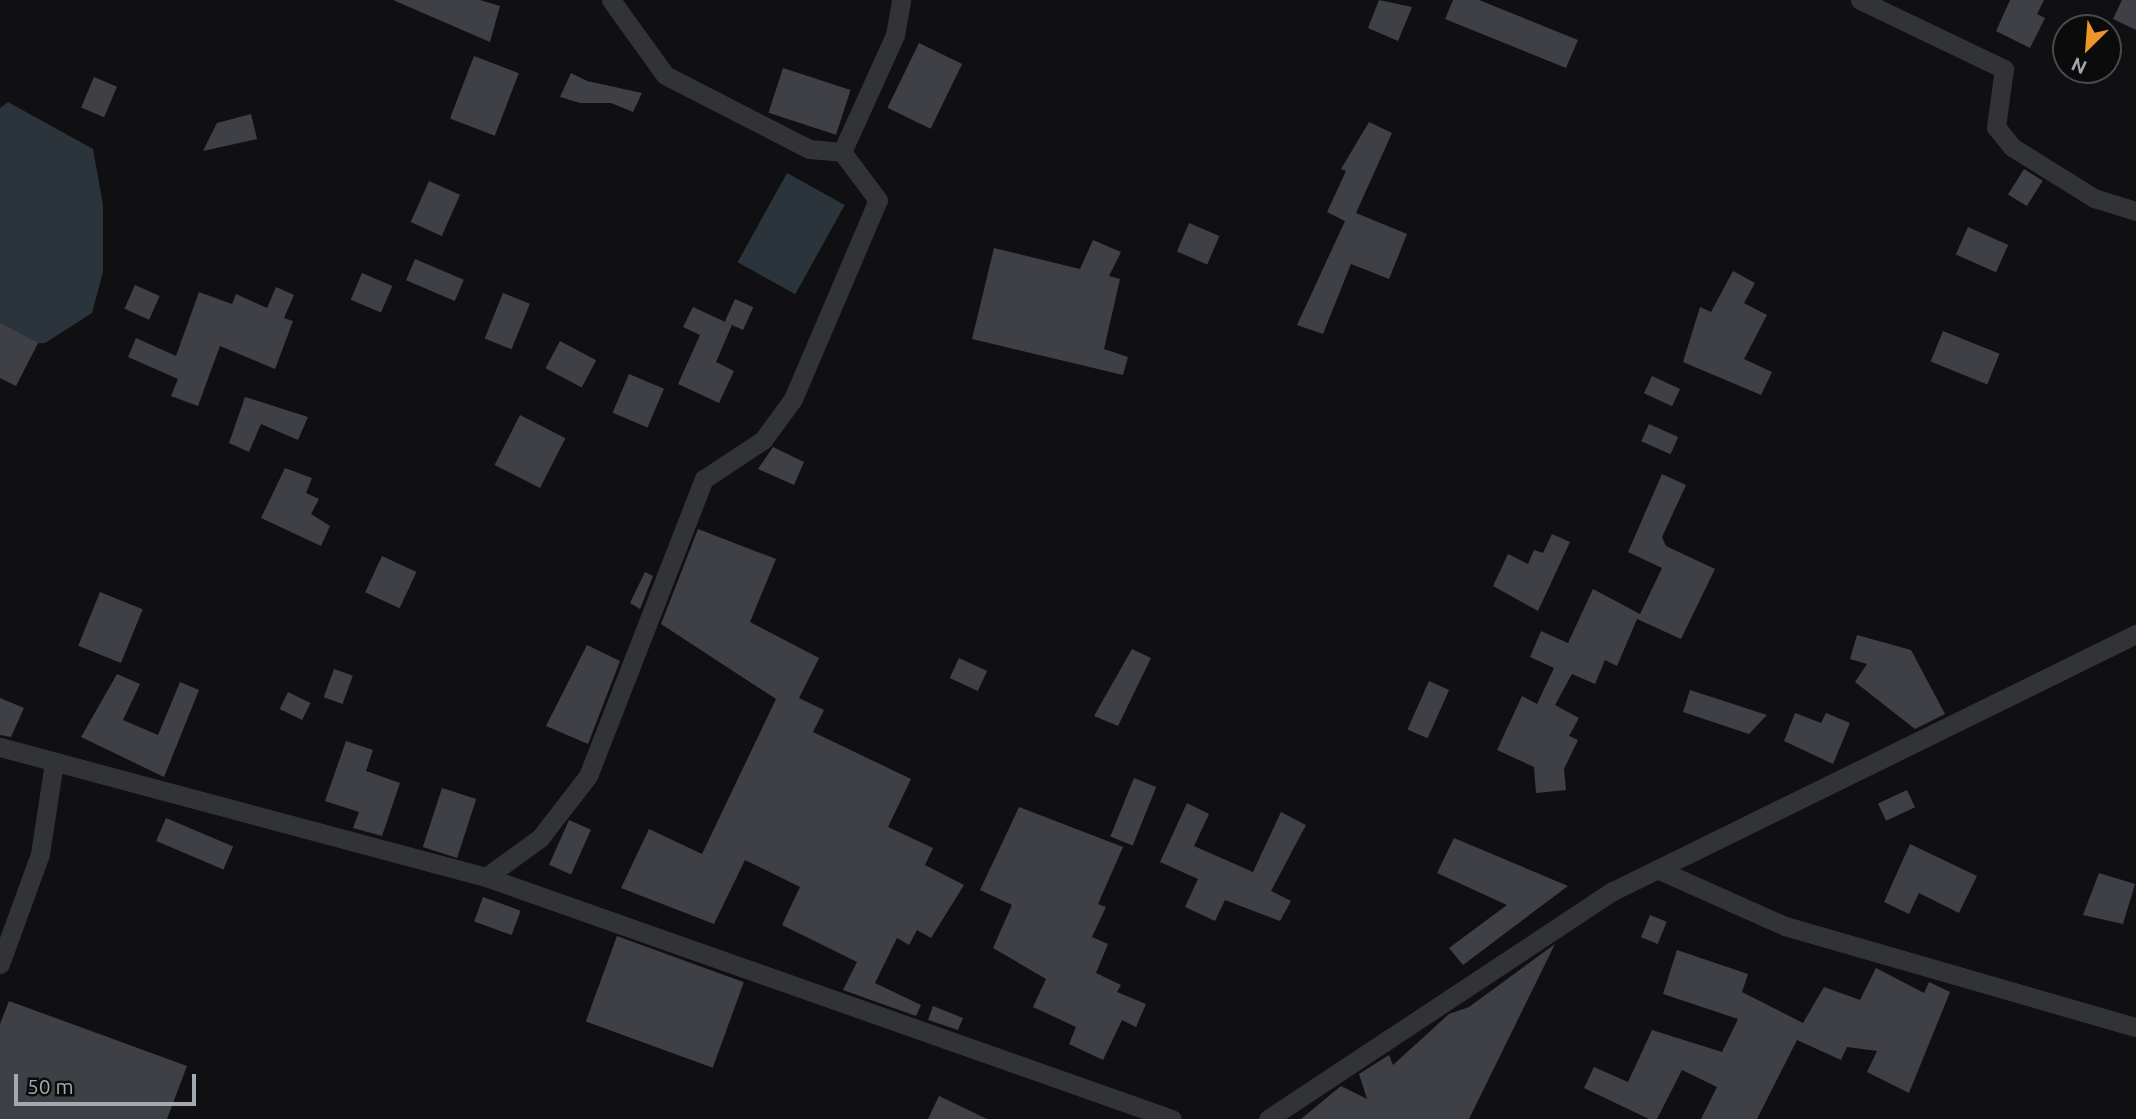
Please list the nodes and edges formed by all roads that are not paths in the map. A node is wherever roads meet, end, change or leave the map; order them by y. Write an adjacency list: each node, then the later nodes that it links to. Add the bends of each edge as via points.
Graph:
1 (611, 0): 4 (street, via 665,75 809,149)
2 (901, 0): 4 (street, via 895,35)
3 (1860, 0): 5 (street, via 2004,69 1996,127 2012,147 2094,198)
4 (842, 152): 10 (street, via 878,200 793,399 763,440 704,479 588,776 540,838)
5 (2136, 211)
6 (2136, 634): 9 (street)
7 (0, 747): 8 (street)
8 (54, 762): 10 (street); 11 (street, via 40,854)
9 (1657, 869): 12 (street, via 1785,926); 14 (street, via 1613,891)
10 (486, 877): 13 (street)
11 (0, 964)
12 (2136, 1027)
13 (1172, 1119)
14 (1268, 1119)

